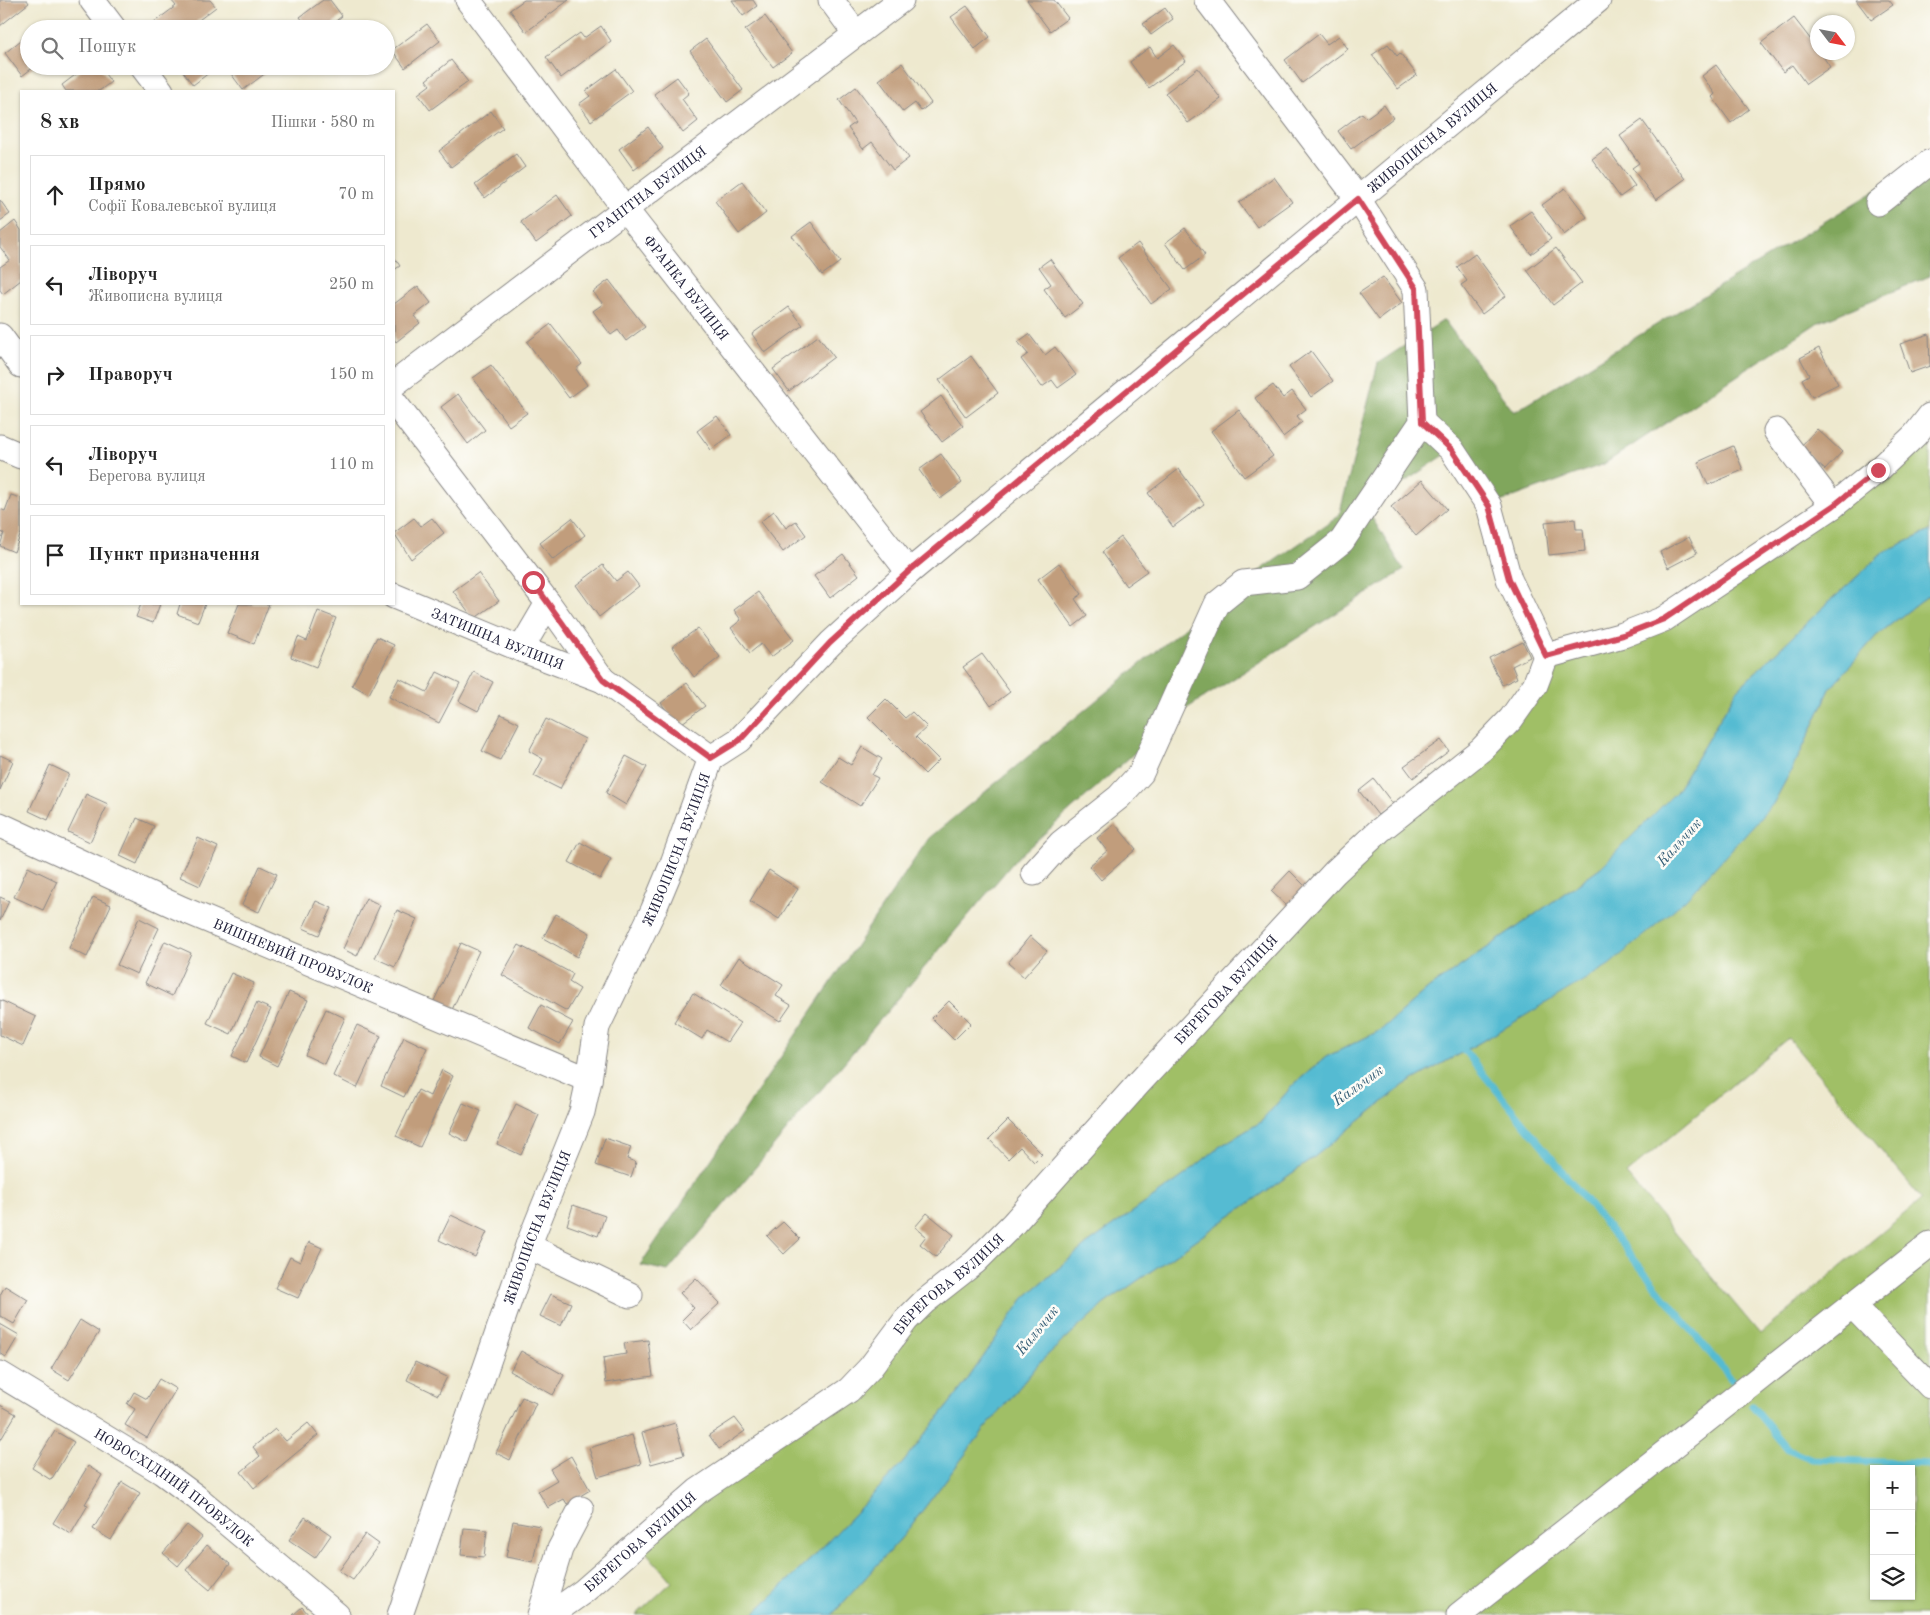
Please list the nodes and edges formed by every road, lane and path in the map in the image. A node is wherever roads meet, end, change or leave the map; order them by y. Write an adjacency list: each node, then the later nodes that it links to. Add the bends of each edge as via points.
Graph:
1 (92, 0): 7 (street)
2 (468, 0): 14 (street, ФРАНКА ВУЛИЦЯ)
3 (831, 0): 8 (street)
4 (901, 0): 8 (street, ГРАНІТНА ВУЛИЦЯ)
5 (1207, 0): 12 (street)
6 (1584, 4): 12 (street, ЖИВОПИСНА ВУЛИЦЯ)
7 (107, 20)
8 (856, 34): 14 (street, ГРАНІТНА ВУЛИЦЯ)
9 (149, 75): 10 (street)
10 (160, 90)
11 (1930, 162): 13 (street)
12 (1358, 199): 20 (street, via 1416,288); 25 (street, ЖИВОПИСНА ВУЛИЦЯ)
13 (1878, 203)
14 (625, 209): 17 (street, ГРАНІТНА ВУЛИЦЯ); 25 (street, ФРАНКА ВУЛИЦЯ)
15 (0, 336): 16 (street)
16 (20, 364)
17 (395, 383)
18 (395, 403): 27 (street)
19 (1930, 416): 24 (street, via 1878,470)
20 (1422, 422): 29 (street, via 1452,450 1489,506 1509,579); 33 (street, via 1342,541 1297,577 1243,583 1217,604 1141,773 1119,797 1062,843)
21 (1776, 430): 24 (street)
22 (0, 447): 23 (street)
23 (20, 456)
24 (1833, 506): 29 (street, via 1664,619 1623,635)
25 (908, 572): 31 (street, ЖИВОПИСНА ВУЛИЦЯ, via 830,643 740,740)
26 (395, 596): 28 (street, ЗАТИШНА ВУЛИЦЯ)
27 (548, 603): 28 (street); 30 (street)
28 (521, 649): 30 (street, ЗАТИШНА ВУЛИЦЯ)
29 (1546, 656): 45 (street, БЕРЕГОВА ВУЛИЦЯ, via 1535,684 1500,731 1379,831 1335,872 1013,1224 975,1262 906,1320 849,1390 698,1491 584,1591)
30 (603, 680): 31 (street)
31 (711, 758): 34 (street, ЖИВОПИСНА ВУЛИЦЯ, via 669,871 597,1028)
32 (0, 825): 34 (street, ВИШНЕВИЙ ПРОВУЛОК, via 182,909)
33 (1034, 873)
34 (589, 1080): 36 (street, ЖИВОПИСНА ВУЛИЦЯ, via 582,1112)
35 (1930, 1244): 38 (street)
36 (528, 1246): 37 (street); 43 (street, ЖИВОПИСНА ВУЛИЦЯ)
37 (630, 1295)
38 (1852, 1305): 40 (street); 46 (street)
39 (0, 1374): 42 (street, НОВОСХІДНИЙ ПРОВУЛОК, via 162,1472)
40 (1930, 1386)
41 (581, 1509): 44 (street, via 560,1549)
42 (337, 1615)
43 (400, 1615)
44 (540, 1615)
45 (550, 1615)
46 (1459, 1615)

